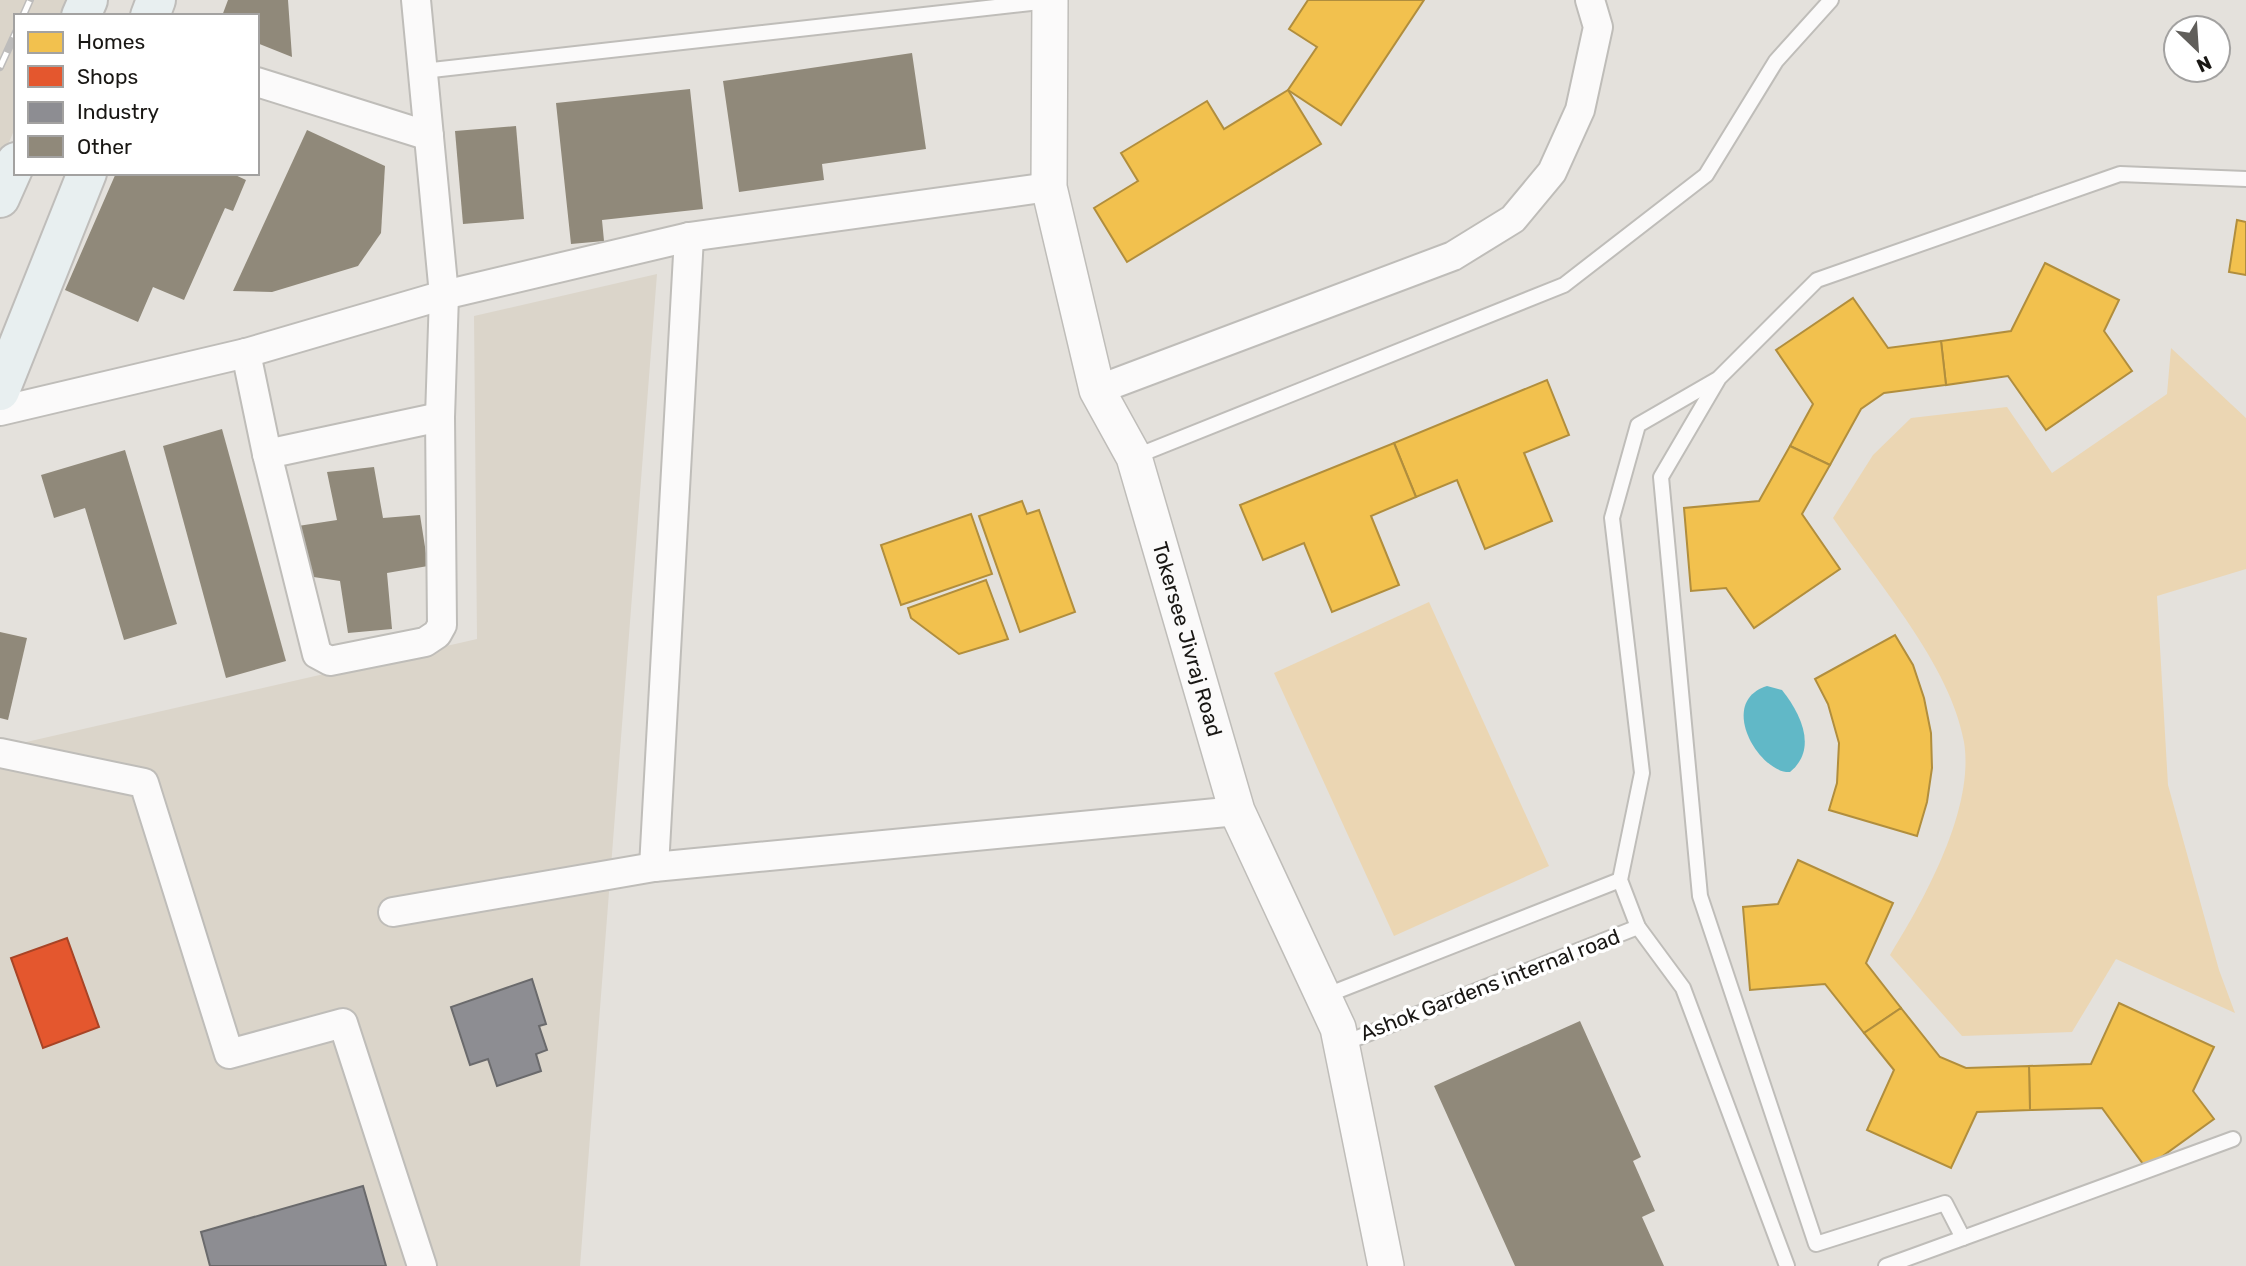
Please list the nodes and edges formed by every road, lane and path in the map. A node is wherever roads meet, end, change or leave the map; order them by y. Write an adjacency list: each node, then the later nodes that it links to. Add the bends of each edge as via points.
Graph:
1 (416, 0): 5 (street)
2 (1050, 0): 5 (lane); 11 (street, Tokersee Jivraj Road)
3 (1590, 0): 17 (street, via 1598,27 1580,110 1552,172 1513,219 1452,256)
4 (1831, 0): 22 (lane, via 1776,61 1706,175 1564,285)
5 (423, 71): 7 (street)
6 (259, 83): 7 (street)
7 (429, 136): 14 (street)
8 (14, 166): 12 (main road)
9 (86, 175): 18 (main road)
10 (2246, 179): 16 (lane, via 2120,174 1817,280)
11 (1049, 187): 13 (street); 17 (street, Tokersee Jivraj Road)
12 (0, 198)
13 (690, 237): 14 (street); 25 (street)
14 (444, 295): 15 (street); 20 (street)
15 (246, 353): 19 (street); 21 (street)
16 (1719, 378): 26 (lane, via 1638,425 1612,518 1642,773); 32 (lane, via 1661,477 1700,896 1816,1244 1945,1203)
17 (1097, 390): 22 (street, Tokersee Jivraj Road)
18 (0, 391)
19 (0, 411)
20 (440, 417): 21 (street); 21 (street, via 442,625 437,635 425,642 330,661 317,654)
21 (267, 454)
22 (1134, 457): 24 (street, Tokersee Jivraj Road)
23 (0, 753): 33 (street, via 144,783 229,1054 343,1023)
24 (1237, 811): 25 (street); 29 (street, Tokersee Jivraj Road)
25 (654, 867): 27 (street)
26 (1620, 880): 28 (lane); 29 (lane)
27 (393, 912)
28 (1638, 927): 30 (lane, Ashok Gardens internal road); 35 (lane, via 1683,988)
29 (1322, 997): 30 (street, Tokersee Jivraj Road)
30 (1342, 1044): 34 (street, Tokersee Jivraj Road)
31 (2233, 1139): 32 (lane)
32 (1963, 1238): 36 (lane)
33 (422, 1266)
34 (1386, 1266)
35 (1787, 1266)
36 (1886, 1266)

